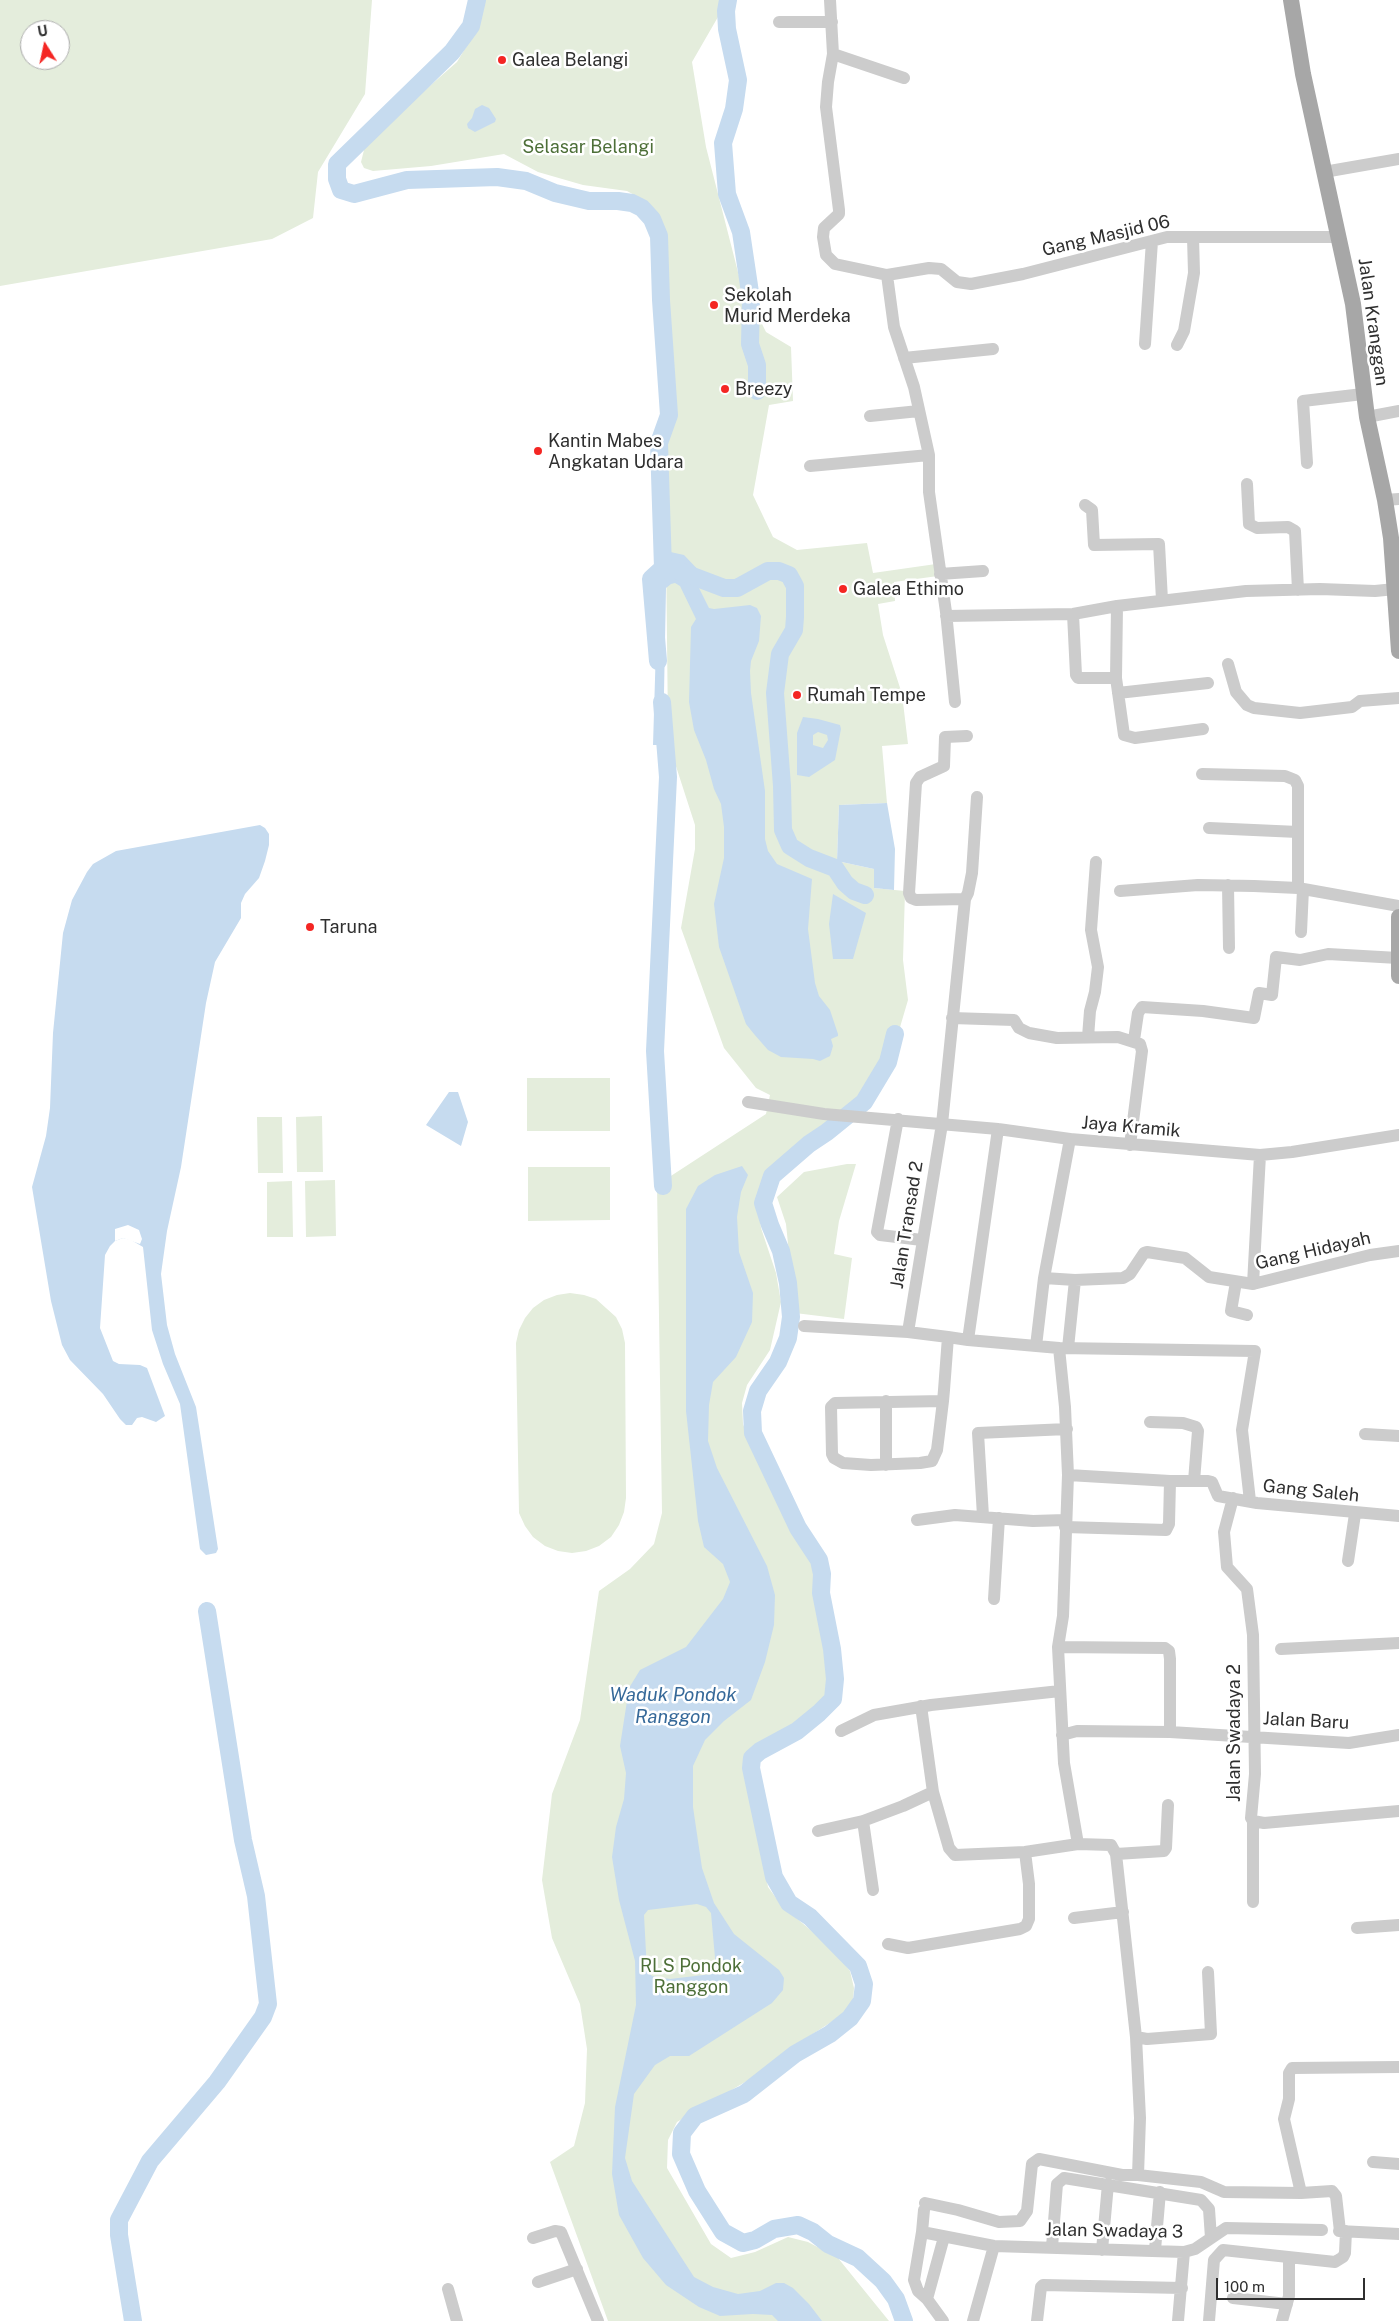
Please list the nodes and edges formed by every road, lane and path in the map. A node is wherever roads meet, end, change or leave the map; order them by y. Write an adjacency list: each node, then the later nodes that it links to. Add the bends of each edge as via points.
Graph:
1 (830, 0): 4 (street)
2 (1291, 0): 8 (main road, Jalan Kranggan)
3 (779, 22): 4 (street)
4 (832, 22): 5 (street)
5 (833, 54): 6 (street); 12 (street, via 826,107 839,210 822,232 826,255 835,264)
6 (904, 78)
7 (1399, 159): 8 (street)
8 (1324, 172): 10 (main road, Jalan Kranggan)
9 (1193, 237): 10 (street, Gang Masjid 06); 11 (street, Gang Masjid 06, via 1175,236); 14 (street, via 1194,273 1184,331)
10 (1340, 237): 17 (main road, Jalan Kranggan, via 1355,317)
11 (1152, 241): 12 (street, Gang Masjid 06, via 971,284 956,282 942,269); 13 (street)
12 (888, 275): 16 (street, via 894,327)
13 (1145, 344)
14 (1177, 345)
15 (993, 349): 16 (street)
16 (904, 358): 18 (street)
17 (1363, 394): 21 (main road, Jalan Kranggan); 23 (street, via 1303,401)
18 (919, 411): 20 (street); 22 (street)
19 (1399, 411): 21 (street)
20 (870, 416)
21 (1367, 417): 26 (main road, Jalan Kranggan)
22 (929, 455): 24 (street); 29 (street, via 929,492)
23 (1307, 463)
24 (810, 466)
25 (1247, 484): 31 (street, via 1249,524 1257,528 1288,527 1295,531)
26 (1392, 500): 30 (main road, Jalan Kranggan)
27 (1085, 506): 32 (street, via 1092,510 1094,545 1159,544)
28 (983, 571): 29 (street)
29 (940, 574): 35 (street)
30 (1395, 589): 31 (street); 36 (main road, Jalan Kranggan)
31 (1298, 590): 32 (street, via 1246,591)
32 (1162, 600): 33 (street)
33 (1117, 606): 34 (street); 39 (street)
34 (1073, 614): 35 (street); 39 (street, via 1078,678)
35 (946, 616): 43 (street)
36 (1398, 622): 37 (main road, Jalan Kranggan)
37 (1399, 651)
38 (1228, 664): 42 (street, via 1236,692 1254,708 1300,714 1352,707 1360,701)
39 (1116, 678): 41 (street)
40 (1208, 683): 41 (street)
41 (1118, 693): 44 (street, via 1123,732 1127,738)
42 (1399, 698)
43 (955, 702)
44 (1203, 729)
45 (967, 736): 54 (street, via 945,737 944,766 920,777 916,783 909,893 916,900)
46 (1202, 774): 49 (street, via 1292,777 1298,786)
47 (977, 796): 54 (street, Jalan Transad 2, via 972,874)
48 (1209, 828): 49 (street)
49 (1298, 832): 52 (street)
50 (1096, 862): 62 (street, via 1091,930 1098,966)
51 (1228, 885): 52 (street); 53 (street); 58 (street)
52 (1300, 889): 55 (street); 57 (street)
53 (1120, 891)
54 (965, 899): 61 (street, Jalan Transad 2)
55 (1399, 906)
56 (1399, 917): 59 (main road)
57 (1301, 932)
58 (1230, 948)
59 (1398, 958): 60 (main road); 63 (street, via 1328,954 1300,960 1276,957 1272,994 1259,993 1254,1018 1142,1008 1138,1012)
60 (1399, 976)
61 (952, 1018): 62 (street, via 1014,1020 1028,1033 1057,1038); 66 (street, Jalan Transad 2)
62 (1088, 1038): 63 (street)
63 (1134, 1040): 70 (street, via 1142,1051)
64 (748, 1102): 65 (street, Jaya Kramik, via 837,1115)
65 (898, 1119): 66 (street, Jaya Kramik); 72 (street, via 877,1232)
66 (942, 1124): 67 (street, Jaya Kramik); 72 (street, Jalan Transad 2)
67 (998, 1129): 69 (street, Jaya Kramik); 82 (street)
68 (1399, 1135): 71 (street, Jaya Kramik)
69 (1070, 1139): 70 (street, Jaya Kramik); 74 (street)
70 (1130, 1145): 71 (street, Jaya Kramik)
71 (1260, 1155): 77 (street)
72 (922, 1240): 80 (street, Jalan Transad 2)
73 (1399, 1251): 77 (street, Gang Hidayah)
74 (1044, 1278): 75 (street, Gang Hidayah); 83 (street)
75 (1075, 1280): 76 (street, Gang Hidayah, via 1123,1278 1147,1252 1185,1258 1209,1277); 84 (street)
76 (1236, 1282): 77 (street, Gang Hidayah); 78 (street, via 1231,1311)
77 (1253, 1284)
78 (1247, 1315)
79 (804, 1326): 80 (street)
80 (908, 1332): 81 (street)
81 (948, 1337): 82 (street); 86 (street)
82 (968, 1340): 83 (street)
83 (1036, 1346): 84 (street)
84 (1064, 1348): 88 (street); 96 (street, Gang Saleh, via 1255,1351 1242,1430)
85 (886, 1401): 86 (street); 91 (street); 91 (street, via 835,1403 831,1407 834,1458 843,1463)
86 (943, 1401): 91 (street, via 936,1458 928,1462)
87 (1150, 1422): 94 (street, via 1183,1423 1196,1427)
88 (1067, 1429): 92 (street); 98 (street, via 978,1433)
89 (1365, 1434): 90 (street)
90 (1399, 1436)
91 (886, 1465)
92 (1068, 1474): 93 (street); 102 (street)
93 (1170, 1481): 94 (street); 102 (street, via 1169,1524 1166,1530)
94 (1194, 1481): 95 (street, via 1212,1482 1218,1496)
95 (1233, 1498): 96 (street); 114 (street, Jalan Swadaya 2, via 1224,1532 1227,1567 1247,1589 1253,1635)
96 (1250, 1501): 97 (street, Gang Saleh)
97 (1355, 1514): 99 (street, Gang Saleh); 103 (street)
98 (983, 1516): 100 (street); 101 (street, via 955,1515)
99 (1399, 1516)
100 (999, 1518): 102 (street); 104 (street)
101 (917, 1520)
102 (1065, 1524): 106 (street, via 1063,1616)
103 (1348, 1561)
104 (994, 1599)
105 (1399, 1643): 107 (street)
106 (1058, 1647): 108 (street); 111 (street, via 1165,1648 1169,1651)
107 (1281, 1649)
108 (1060, 1691): 109 (street); 112 (street)
109 (921, 1706): 110 (street, via 874,1714); 115 (street)
110 (841, 1731)
111 (1170, 1732): 112 (street, Jalan Baru, via 1077,1731); 114 (street, Jalan Baru)
112 (1062, 1735): 121 (street)
113 (1399, 1735): 114 (street, Jalan Baru, via 1349,1743)
114 (1254, 1736): 119 (street, Jalan Swadaya 2, via 1251,1818)
115 (933, 1792): 118 (street); 122 (street, via 952,1854)
116 (1168, 1806): 123 (street, via 1164,1851)
117 (1399, 1811): 119 (street, Jalan Swadaya 2, via 1264,1823)
118 (863, 1820): 120 (street); 124 (street)
119 (1254, 1821): 125 (street)
120 (818, 1831)
121 (1078, 1844): 122 (street); 123 (street, via 1111,1844)
122 (1025, 1852): 130 (street, via 1029,1884 1026,1926 908,1948)
123 (1116, 1854): 126 (street)
124 (873, 1890)
125 (1253, 1902)
126 (1123, 1912): 127 (street); 132 (street)
127 (1074, 1918)
128 (1399, 1925): 129 (street)
129 (1357, 1928)
130 (888, 1944)
131 (1208, 1972): 132 (street, via 1211,2034)
132 (1136, 2037): 136 (street, via 1140,2118)
133 (1399, 2068): 139 (street, via 1292,2068 1284,2119)
134 (1373, 2162): 135 (street)
135 (1399, 2164)
136 (1138, 2175): 139 (street, via 1201,2182 1224,2192); 141 (street, via 1122,2175 1039,2159 1032,2164 1024,2217 1020,2221 999,2222 958,2210 925,2207)
137 (1108, 2184): 138 (street); 147 (street, via 1070,2178 1060,2180 1057,2184); 148 (street)
138 (1160, 2192): 145 (street, via 1204,2202 1209,2209); 149 (street)
139 (1301, 2193): 140 (street, via 1335,2192)
140 (1335, 2230): 142 (street, Jalan Swadaya 3); 145 (street, Jalan Swadaya 3, via 1226,2228); 151 (street, via 1345,2253 1335,2262)
141 (922, 2232): 144 (street, Jalan Swadaya 3); 157 (street, via 914,2286)
142 (1399, 2234)
143 (533, 2238): 152 (street, via 561,2232)
144 (944, 2238): 146 (street, Jalan Swadaya 3); 157 (street)
145 (1211, 2238): 150 (street, Jalan Swadaya 3, via 1195,2250)
146 (994, 2246): 147 (street, Jalan Swadaya 3); 162 (street)
147 (1052, 2247): 148 (street, Jalan Swadaya 3)
148 (1102, 2250): 149 (street, Jalan Swadaya 3)
149 (1155, 2250): 150 (street, Jalan Swadaya 3)
150 (1184, 2252): 155 (street)
151 (1289, 2258): 158 (street); 165 (street, via 1223,2250 1214,2260)
152 (577, 2269): 153 (street); 160 (street)
153 (538, 2282)
154 (448, 2288): 159 (street)
155 (1182, 2288): 163 (street, via 1044,2285 1041,2287); 164 (street)
156 (1233, 2298): 158 (street)
157 (927, 2299): 161 (street)
158 (1287, 2304): 166 (street)
159 (457, 2321)
160 (598, 2321)
161 (943, 2321)
162 (974, 2321)
163 (1037, 2321)
164 (1178, 2321)
165 (1208, 2321)
166 (1282, 2321)

